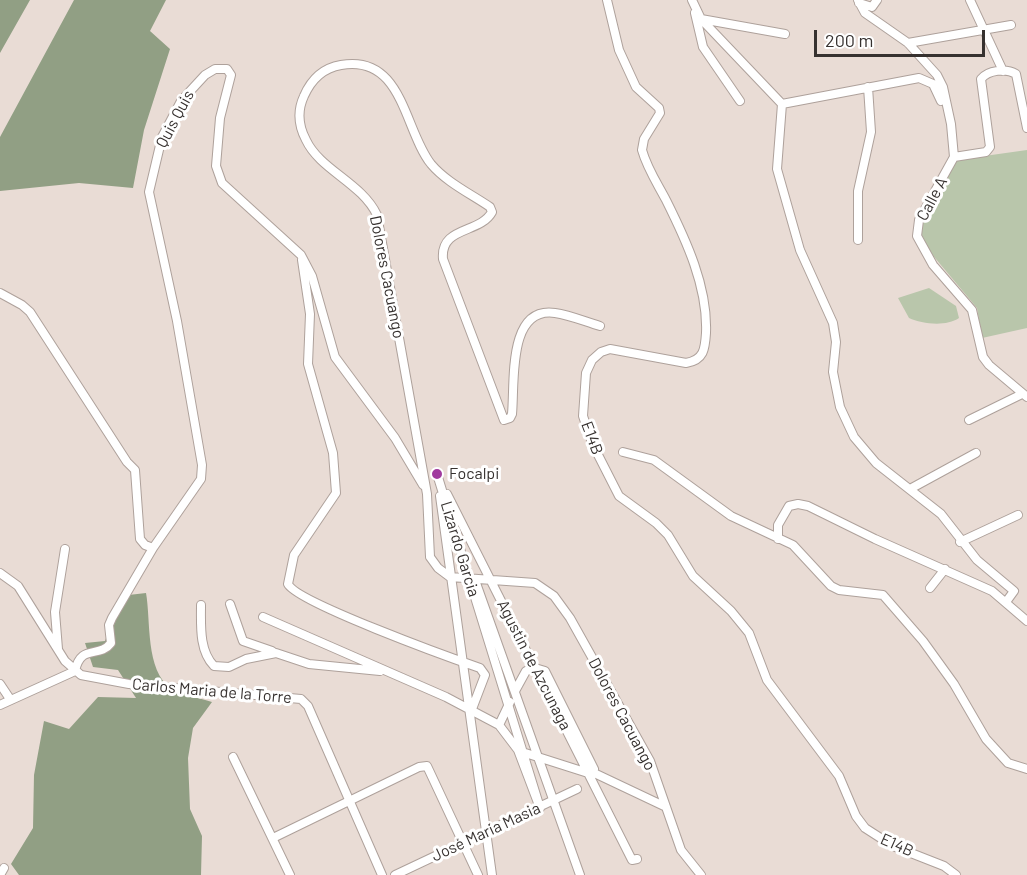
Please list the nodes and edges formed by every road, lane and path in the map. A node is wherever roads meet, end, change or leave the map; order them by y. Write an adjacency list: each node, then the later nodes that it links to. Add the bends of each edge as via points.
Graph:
1 (607, 0): 80 (street, E14B, via 619,50 636,87 659,108 642,150 693,260 706,346 696,361 686,363 610,349 601,352 586,373 583,401 583,416 592,443 619,496 668,535 693,576 749,633 767,680 839,776 865,828)
2 (692, 0): 6 (street)
3 (877, 0): 5 (street, via 872,7)
4 (970, 0): 9 (street)
5 (859, 2): 11 (street, Calle A, via 865,13)
6 (694, 10): 7 (street); 14 (street, via 703,47)
7 (701, 19): 10 (street); 15 (street)
8 (1011, 25): 9 (street)
9 (985, 28): 11 (street); 12 (street)
10 (785, 34)
11 (908, 43): 16 (street, Calle A, via 937,75)
12 (1003, 71): 17 (street, via 1016,74); 18 (street, via 981,79 990,149 986,153)
13 (868, 87): 15 (street); 16 (street, via 919,78 930,81); 19 (street, via 871,132 858,190)
14 (740, 101)
15 (782, 104): 28 (street, via 777,169 800,250 833,323 833,372 840,407 865,453)
16 (951, 124): 18 (street, Calle A)
17 (1027, 128)
18 (954, 157): 23 (street, Calle A, via 919,220 917,236 933,265 972,310 983,357 989,366)
19 (858, 240)
20 (301, 255): 29 (street, Quis Quis, via 312,276 335,357 411,462); 33 (street, Quis Quis, via 222,183 216,166 217,147 231,75 227,69 214,69 195,83 181,101 162,137 150,180 149,202 177,321 203,471 198,485); 48 (street, via 309,315 308,364 333,453 336,493 294,555 288,584 294,592 331,610)
21 (0, 293): 33 (street, via 30,312 135,470 140,539)
22 (600, 326): 29 (street, Dolores Cacuango, via 555,313 530,317 519,335 512,414 507,420 502,417 442,251 453,235 488,219 490,207 434,167 399,96 379,73 350,64 316,77 298,115 300,126 311,147 368,199 377,215)
23 (1024, 395): 24 (street)
24 (969, 420)
25 (623, 452): 31 (street, via 654,460 731,516)
26 (976, 453): 28 (street)
27 (437, 474): 37 (street); 38 (street, Lizardo Garcia); 39 (street, Agustin de Azcunaga)
28 (910, 489): 32 (street, via 941,514)
29 (427, 494): 37 (street, Dolores Cacuango, via 429,553 438,568)
30 (1018, 515): 32 (street)
31 (778, 539): 35 (street, via 783,513 798,504); 62 (street, via 793,545 831,586 883,596 954,684 986,739 1008,763)
32 (960, 542): 41 (street, via 1014,591)
33 (153, 548): 50 (street, Quis Quis, via 112,618 111,643 102,650 87,652 77,662)
34 (66, 549): 46 (street, via 56,612)
35 (945, 569): 40 (street); 41 (street, via 992,591)
36 (0, 573): 46 (street, via 18,586)
37 (451, 577): 38 (street, Dolores Cacuango); 48 (street)
38 (472, 579): 39 (street, Dolores Cacuango); 53 (street, Lizardo Garcia); 56 (street, Lizardo Garcia)
39 (490, 580): 49 (street, Agustin de Azcunaga); 67 (street, Dolores Cacuango, via 535,583 564,608 650,761)
40 (930, 588)
41 (1005, 602): 45 (street)
42 (230, 604): 47 (street, via 243,641)
43 (201, 605): 47 (street, via 202,637 207,660 214,666 229,666)
44 (263, 617): 51 (street, Lizardo Garcia)
45 (1027, 621)
46 (59, 651): 50 (street)
47 (276, 653): 51 (street, via 309,664)
48 (463, 662): 57 (street); 57 (street, via 480,668 485,675)
49 (535, 668): 53 (street, via 522,675); 63 (street, Agustin de Azcunaga, via 548,674 593,763)
50 (75, 671): 54 (street); 65 (street, Carlos Maria de la Torre, via 109,682 301,699 308,706)
51 (382, 671): 57 (street, Lizardo Garcia)
52 (0, 684): 54 (street)
53 (514, 691): 56 (street); 61 (street, Lizardo Garcia)
54 (10, 699): 55 (street)
55 (0, 705)
56 (508, 705): 58 (street); 59 (street, Lizardo Garcia)
57 (471, 709): 58 (street, Lizardo Garcia); 69 (street)
58 (499, 725): 59 (street, Lizardo Garcia)
59 (520, 751): 61 (street); 68 (street, Lizardo Garcia)
60 (233, 757): 70 (street)
61 (538, 757): 63 (street); 66 (street, Lizardo Garcia)
62 (1027, 769)
63 (590, 772): 67 (street); 72 (street, via 632,860)
64 (577, 789): 66 (street, José Maria Masia)
65 (349, 801): 70 (street); 71 (street, via 428,766); 74 (street, Carlos Maria de la Torre)
66 (553, 801): 68 (street, José Maria Masia); 78 (street, Lizardo Garcia)
67 (666, 807): 79 (street, Dolores Cacuango, via 681,850)
68 (540, 808): 69 (street, José Maria Masia)
69 (486, 832): 71 (street, José Maria Masia); 77 (street)
70 (273, 838): 73 (street)
71 (463, 843): 75 (street, José Maria Masia); 76 (street)
72 (637, 859)
73 (290, 875)
74 (382, 875)
75 (395, 875)
76 (478, 875)
77 (492, 875)
78 (580, 875)
79 (702, 875)
80 (956, 875)

